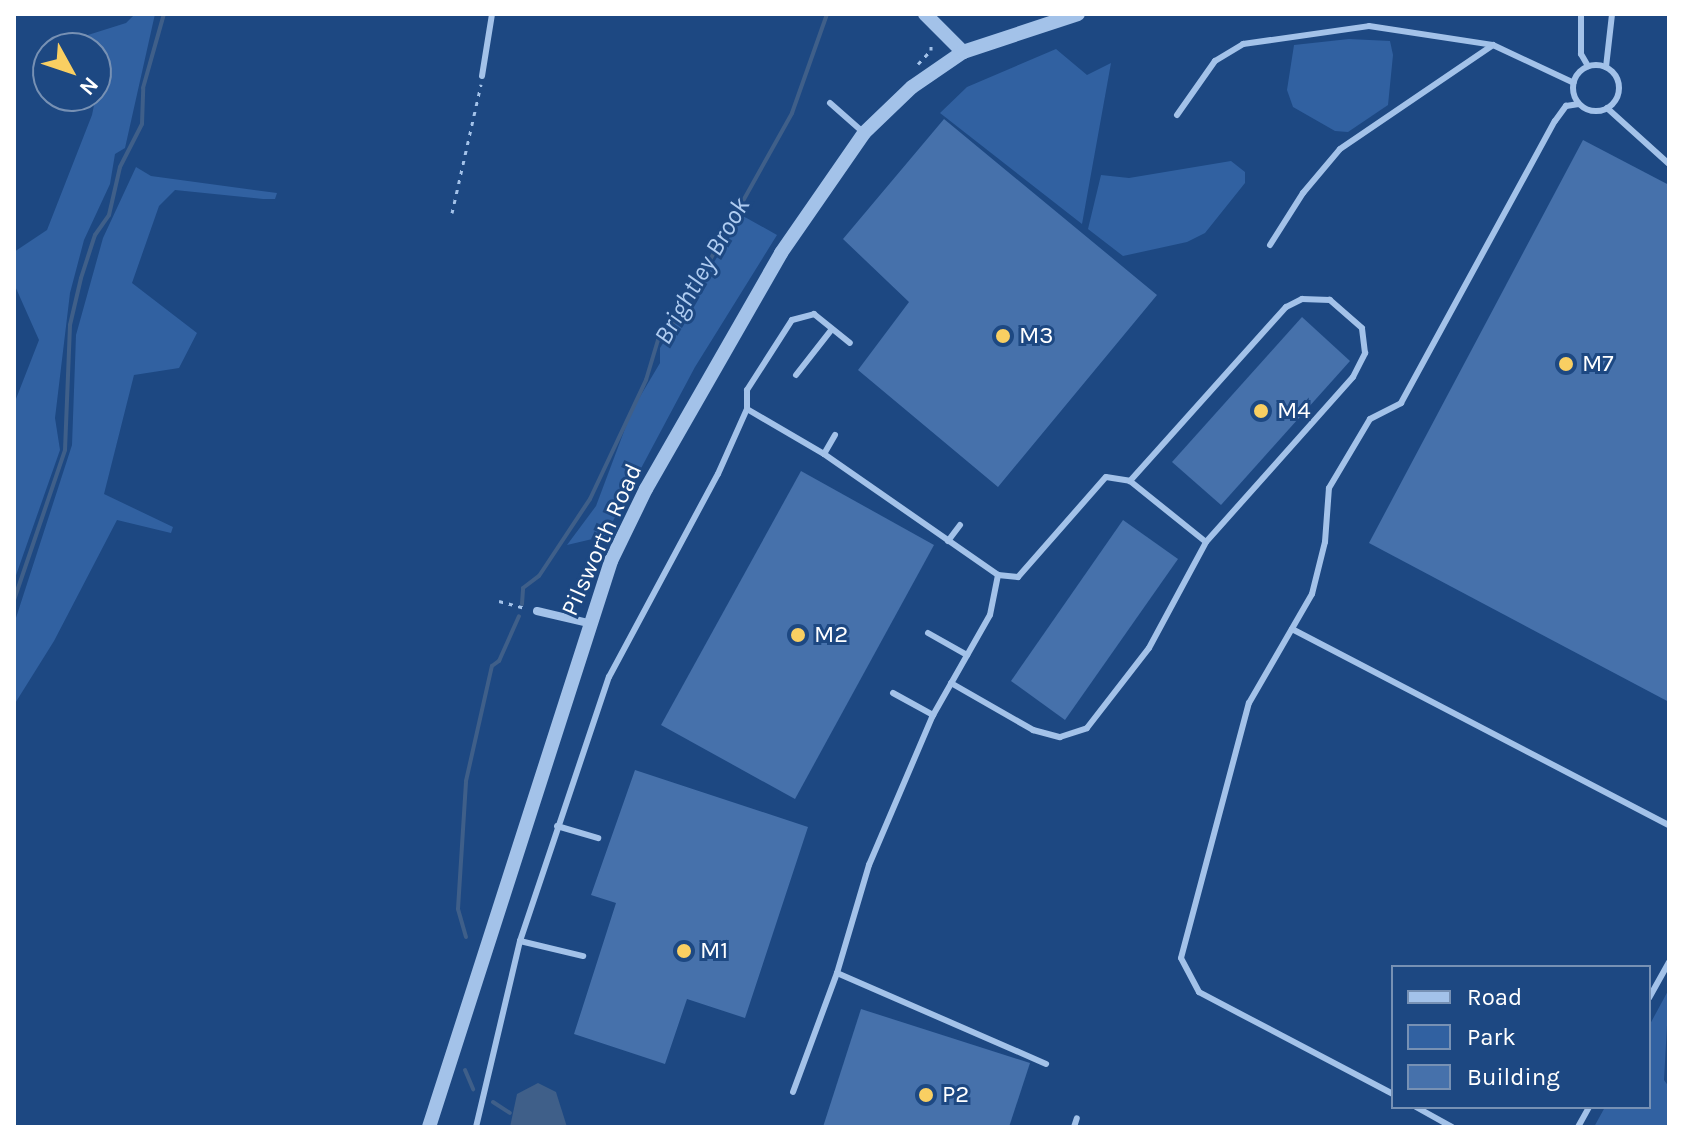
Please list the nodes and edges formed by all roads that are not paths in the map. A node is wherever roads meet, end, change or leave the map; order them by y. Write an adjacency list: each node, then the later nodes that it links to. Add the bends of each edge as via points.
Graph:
1 (492, 14): 10 (lane)
2 (925, 14): 7 (street)
3 (1078, 14): 7 (street, Pilsworth Road)
4 (1581, 14): 8 (lane, via 1581,54)
5 (1612, 14): 9 (lane)
6 (1493, 45): 11 (lane); 15 (lane, via 1369,26 1243,44 1215,61); 18 (lane, via 1340,149)
7 (963, 52): 16 (street, Pilsworth Road, via 912,87)
8 (1588, 66): 9 (lane); 11 (lane)
9 (1606, 67): 14 (lane, via 1619,89)
10 (482, 76)
11 (1574, 83): 13 (lane)
12 (830, 103): 16 (lane)
13 (1579, 104): 14 (lane, via 1592,111); 32 (lane, via 1566,106 1555,121 1401,403 1370,419 1329,488 1325,542 1312,594)
14 (1607, 108): 17 (lane)
15 (1177, 115)
16 (864, 133): 31 (street, Pilsworth Road, via 805,215 646,489)
17 (1669, 164)
18 (1270, 245)
19 (832, 329): 20 (lane); 21 (lane); 22 (lane, via 814,314 792,320 747,390)
20 (850, 343)
21 (796, 375)
22 (747, 409): 24 (lane); 39 (lane, via 609,677)
23 (835, 435): 24 (lane)
24 (824, 454): 27 (lane)
25 (1130, 481): 28 (lane); 28 (lane, via 1286,307 1316,297 1342,307 1362,328 1361,364); 29 (lane, via 1106,477 1018,577)
26 (960, 525): 27 (lane)
27 (948, 541): 29 (lane)
28 (1206, 542): 35 (lane, via 1149,648 1080,732 1060,737 1033,730)
29 (998, 575): 34 (lane, via 990,615)
30 (537, 611): 31 (street)
31 (588, 623): 52 (street, Pilsworth Road, via 506,900)
32 (1292, 629): 38 (lane); 48 (lane, via 1249,703 1181,958 1199,992)
33 (928, 633): 34 (lane)
34 (967, 655): 35 (lane)
35 (951, 683): 37 (lane)
36 (893, 693): 37 (lane)
37 (933, 715): 44 (lane, via 869,865)
38 (1669, 825)
39 (557, 826): 40 (lane); 41 (lane)
40 (598, 838)
41 (520, 941): 42 (lane); 53 (lane)
42 (583, 956)
43 (1669, 962): 45 (lane)
44 (837, 973): 46 (lane); 47 (lane)
45 (1651, 994)
46 (1046, 1064)
47 (793, 1092)
48 (1391, 1093)
49 (1420, 1109): 55 (lane)
50 (1588, 1109): 56 (lane)
51 (1077, 1118): 54 (lane)
52 (429, 1127)
53 (476, 1127)
54 (1074, 1127)
55 (1452, 1127)
56 (1578, 1127)

